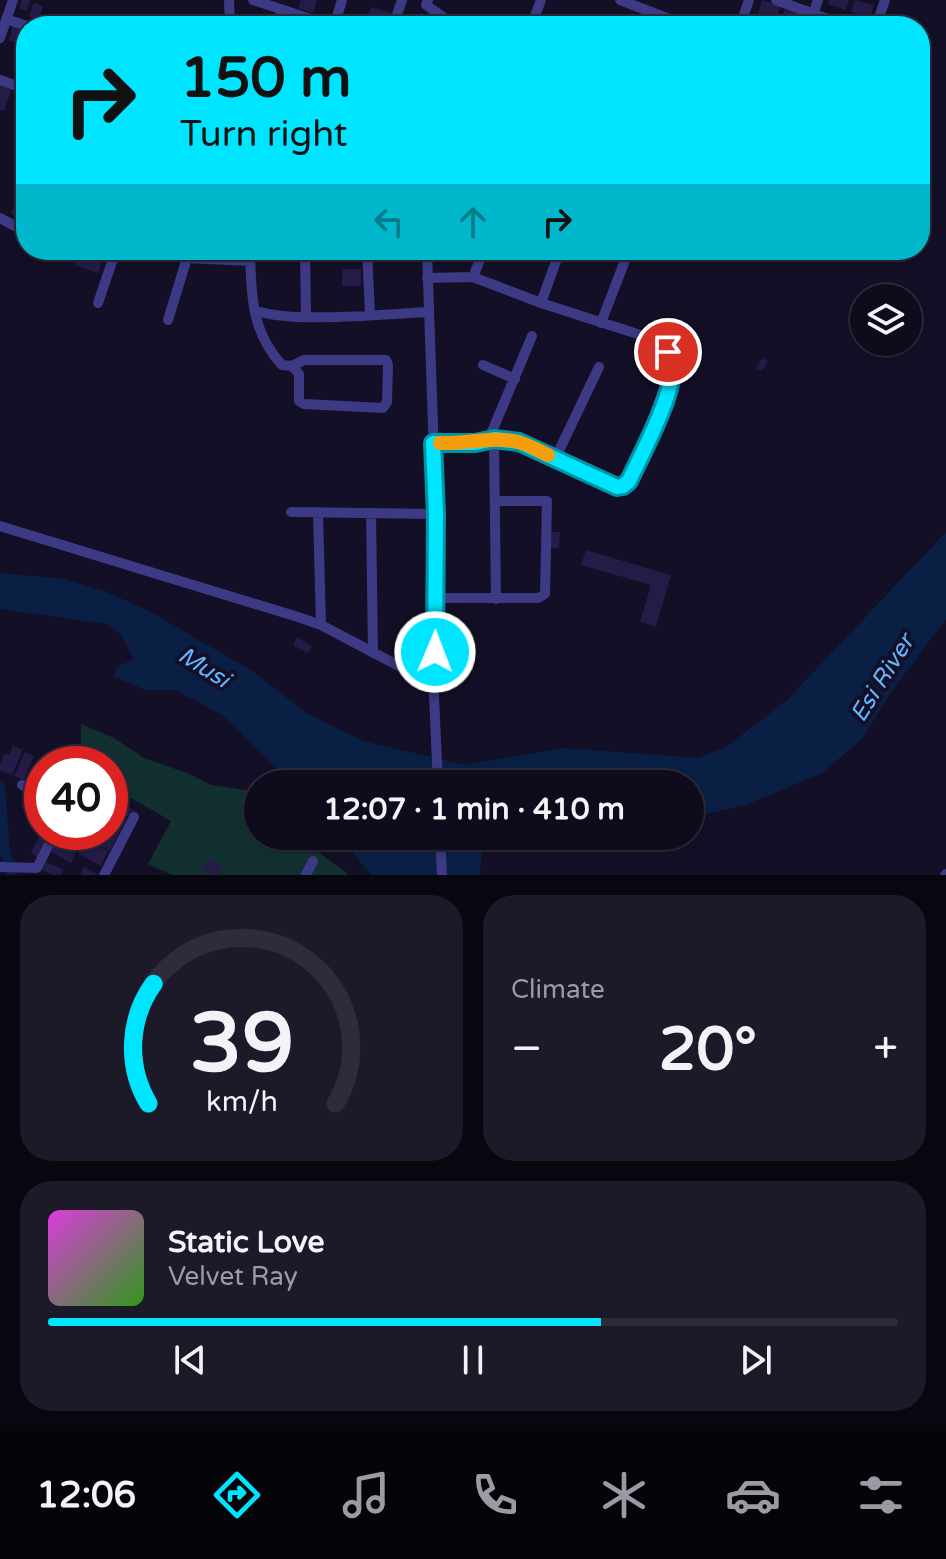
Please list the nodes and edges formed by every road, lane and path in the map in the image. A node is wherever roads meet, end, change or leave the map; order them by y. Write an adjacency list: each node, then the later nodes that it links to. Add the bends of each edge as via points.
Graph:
1 (13, 0): 14 (street)
2 (253, 0): 7 (street)
3 (428, 0): 11 (street, via 426,5)
4 (620, 0): 12 (street)
5 (776, 0): 8 (street)
6 (818, 0): 8 (street)
7 (282, 10): 9 (street); 10 (street)
8 (813, 14): 13 (street)
9 (280, 16)
10 (301, 16)
11 (442, 16)
12 (662, 16)
13 (819, 16)
14 (2, 29)
15 (113, 260): 26 (street)
16 (186, 260): 32 (street)
17 (250, 260): 28 (street)
18 (305, 260): 31 (street)
19 (367, 260): 30 (street)
20 (427, 260): 25 (street)
21 (480, 260): 24 (street)
22 (556, 260): 27 (street)
23 (625, 260): 33 (street)
24 (473, 277): 25 (street); 27 (street)
25 (427, 278): 29 (street)
26 (98, 303)
27 (541, 303): 33 (street)
28 (255, 310): 31 (street); 36 (street, via 272,355)
29 (428, 312): 30 (street); 40 (street)
30 (370, 314): 31 (street)
31 (306, 316)
32 (168, 320)
33 (601, 323): 41 (street, via 661,344 673,357 669,392 623,486)
34 (532, 336): 38 (street)
35 (483, 365): 38 (street)
36 (292, 366): 36 (street, via 299,374 299,401 304,404 383,408 387,402 386,360 304,360)
37 (599, 367): 41 (street)
38 (515, 379): 39 (street)
39 (491, 440): 40 (street); 41 (street, via 519,442); 42 (street)
40 (433, 443): 46 (street)
41 (555, 459)
42 (495, 501): 49 (street); 49 (street, via 547,501 545,594)
43 (291, 512): 44 (street)
44 (318, 513): 45 (street); 50 (street)
45 (371, 513): 46 (street); 51 (street)
46 (436, 514): 48 (street)
47 (0, 526): 50 (street)
48 (436, 598): 49 (street); 52 (street)
49 (496, 599)
50 (321, 625): 51 (street)
51 (373, 653): 52 (street)
52 (434, 691): 53 (street)
53 (437, 770)
54 (134, 817): 60 (street)
55 (46, 850): 59 (street, via 37,868)
56 (441, 850): 62 (street)
57 (313, 861): 61 (street)
58 (0, 867): 59 (street)
59 (16, 870)
60 (104, 875)
61 (306, 875)
62 (442, 875)

